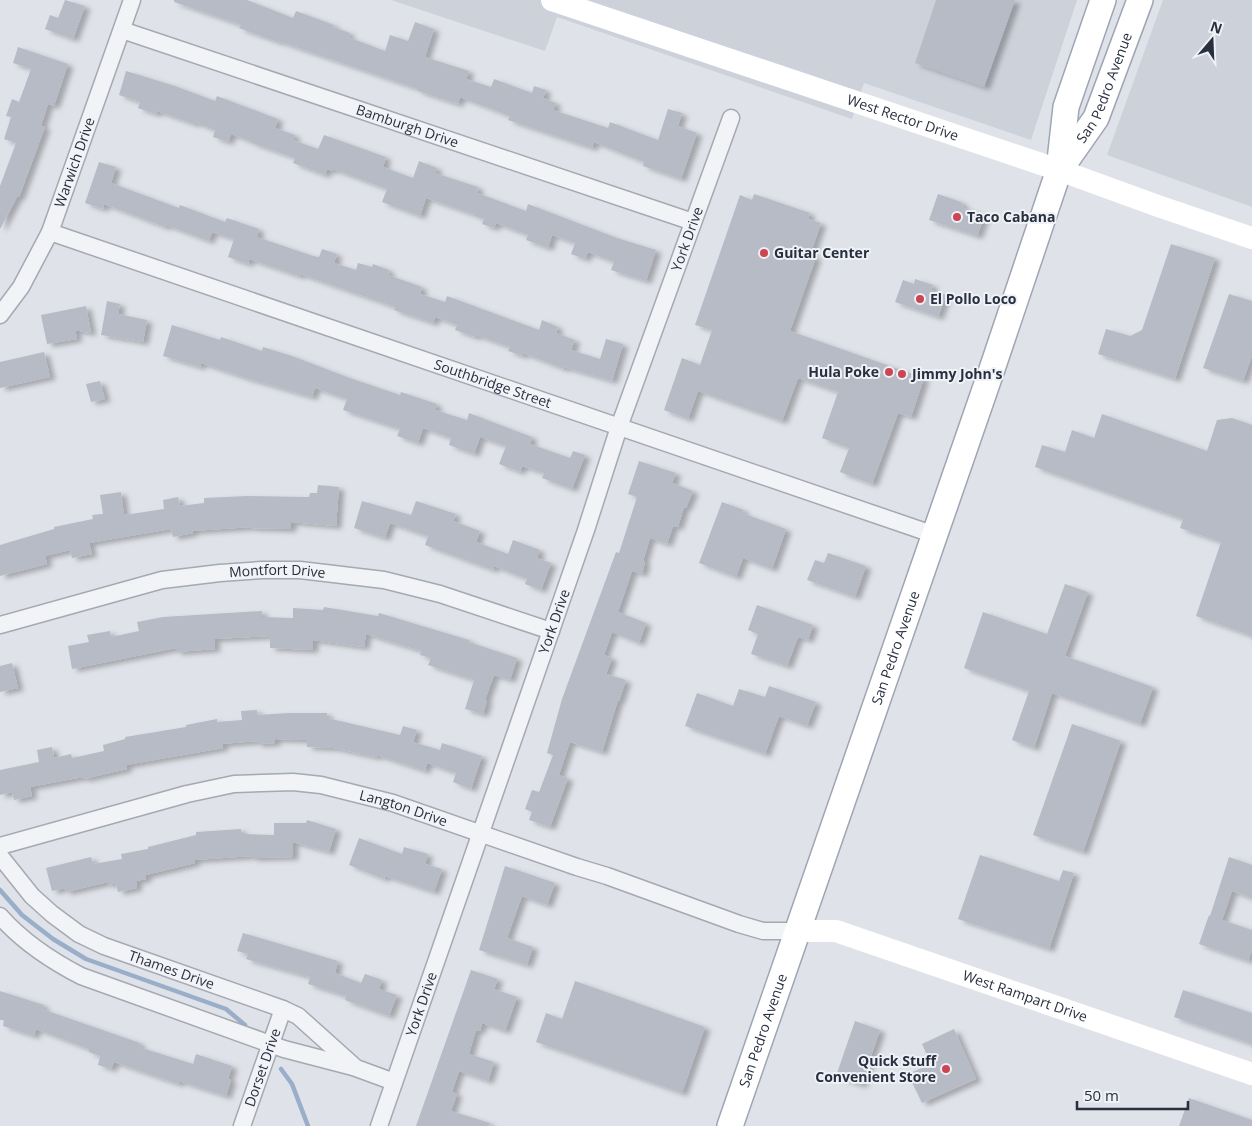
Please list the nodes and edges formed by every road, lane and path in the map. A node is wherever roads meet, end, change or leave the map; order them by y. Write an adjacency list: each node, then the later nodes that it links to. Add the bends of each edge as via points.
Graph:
1 (132, 0): 5 (street, Warwich Drive)
2 (552, 0): 7 (street, West Rector Drive)
3 (1103, 0): 7 (main road, San Pedro Avenue, via 1066,107)
4 (1140, 0): 7 (main road, San Pedro Avenue, via 1096,118)
5 (122, 30): 8 (street, Bamburgh Drive); 9 (street, Warwich Drive)
6 (730, 118): 8 (street, York Drive)
7 (1059, 170): 10 (street, West Rector Drive); 13 (main road, San Pedro Avenue)
8 (693, 222): 12 (street, York Drive)
9 (50, 232): 11 (street, Warwich Drive, via 21,287); 12 (street, Southbridge Street)
10 (1252, 238)
11 (0, 315)
12 (619, 427): 13 (street, Southbridge Street); 15 (street, York Drive)
13 (935, 534): 20 (main road, San Pedro Avenue)
14 (0, 625): 15 (street, Montfort Drive, via 162,580 290,570 384,580 440,594)
15 (551, 631): 16 (street, York Drive)
16 (481, 834): 17 (street, Langton Drive, via 393,803 293,782 234,784 187,794); 20 (street, Langton Drive, via 739,924 763,931); 25 (street, York Drive)
17 (0, 846)
18 (0, 856): 21 (street, Thames Drive, via 32,896 79,934 104,946)
19 (0, 916): 22 (street, Thames Drive, via 20,936 82,976)
20 (797, 931): 24 (street, West Rampart Drive, via 836,931); 28 (main road, San Pedro Avenue)
21 (283, 1009): 22 (street, Dorset Drive); 23 (street, Thames Drive, via 298,1016)
22 (271, 1044): 23 (street, Thames Drive); 26 (street, Dorset Drive)
23 (356, 1068): 25 (street, Thames Drive)
24 (1252, 1074)
25 (394, 1082): 27 (street, York Drive)
26 (242, 1126)
27 (378, 1126)
28 (730, 1126)

